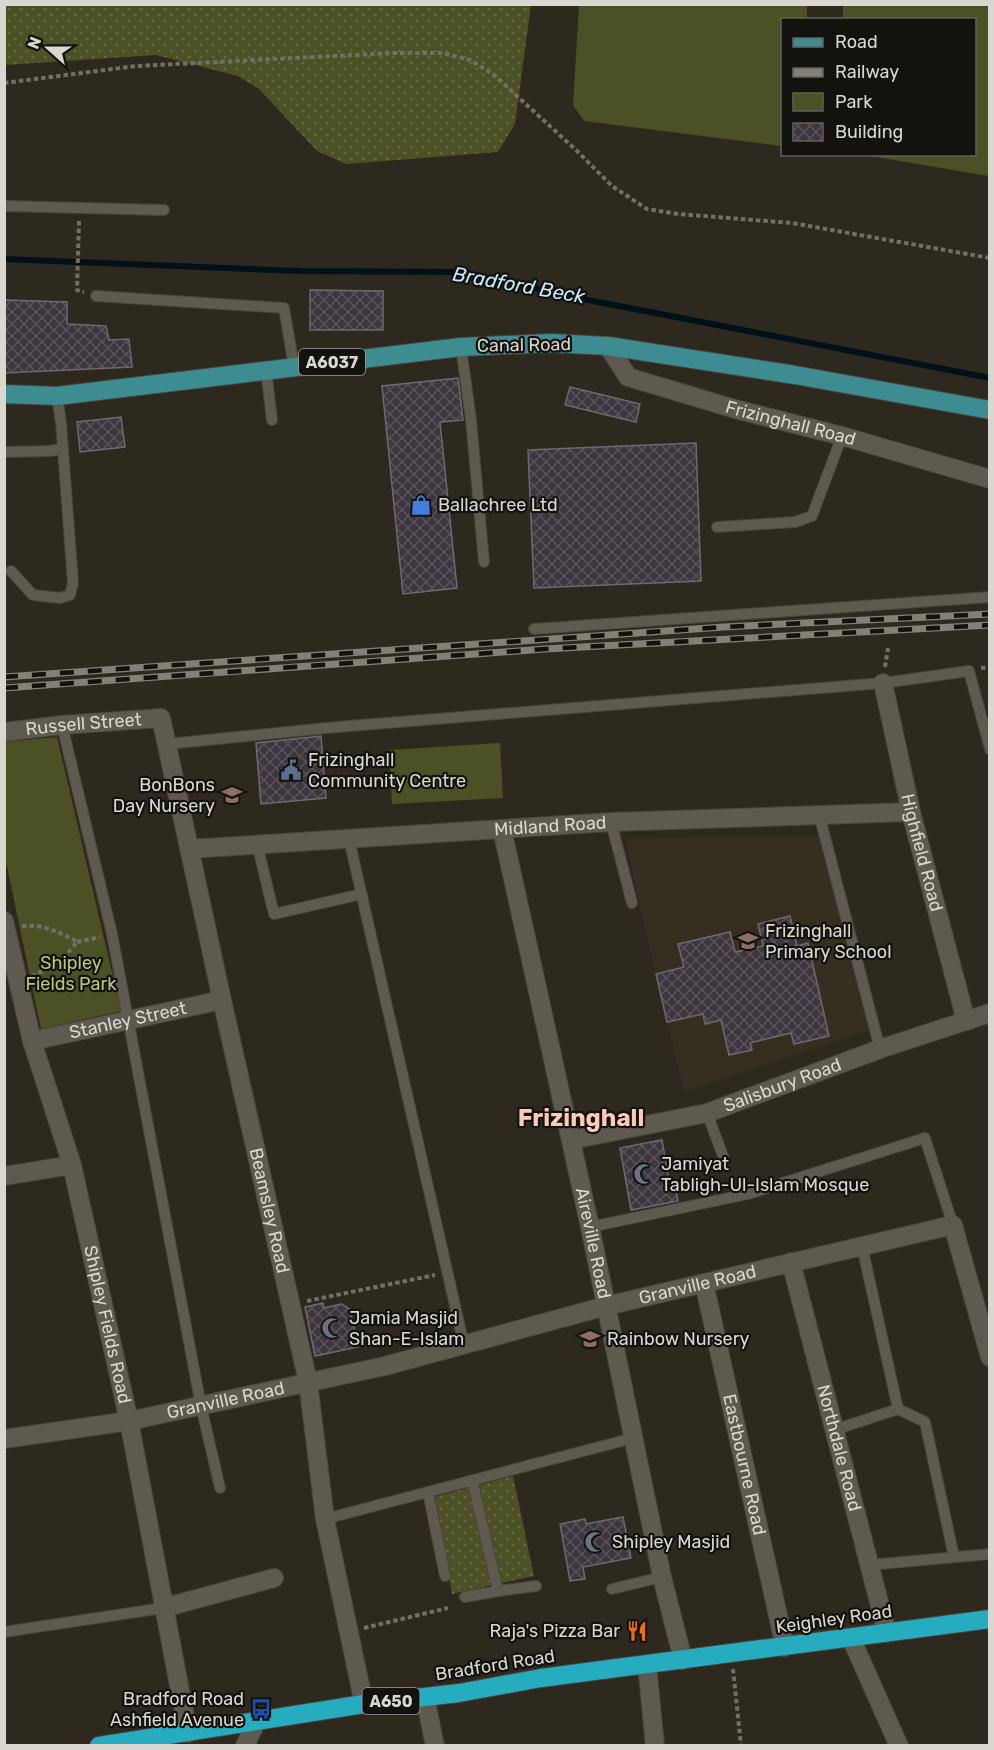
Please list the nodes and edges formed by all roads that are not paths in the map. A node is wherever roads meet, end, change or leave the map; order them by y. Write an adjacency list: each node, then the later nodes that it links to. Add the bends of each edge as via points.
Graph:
1 (4, 206): 2 (lane)
2 (164, 210)
3 (96, 296): 6 (lane, via 284,308)
4 (608, 346): 5 (main road, Canal Road / A6037, via 551,343); 10 (main road, Canal Road / A6037); 12 (street, Frizinghall Road, via 628,377)
5 (461, 347): 6 (main road, Canal Road / A6037); 17 (lane)
6 (294, 367): 7 (main road, Canal Road / A6037)
7 (266, 370): 9 (main road, Canal Road / A6037); 11 (lane)
8 (4, 394): 9 (main road, A6037)
9 (57, 396): 13 (lane)
10 (990, 410)
11 (272, 420)
12 (842, 436): 15 (street, Frizinghall Road); 16 (lane, via 812,516 795,522)
13 (63, 449): 14 (lane); 18 (lane, via 73,583 70,595 33,595)
14 (4, 452)
15 (990, 479)
16 (717, 527)
17 (484, 562)
18 (11, 571)
19 (990, 597): 20 (lane)
20 (534, 629)
21 (883, 683): 25 (lane); 26 (lane, via 969,671); 27 (street, Highfield Road)
22 (161, 718): 23 (street, Russell Street); 25 (street, Beamsley Road)
23 (62, 725): 24 (street, Russell Street); 39 (lane, via 112,934)
24 (4, 732)
25 (167, 744): 33 (street, Beamsley Road)
26 (990, 749)
27 (911, 812): 28 (street, Midland Road); 40 (street, Highfield Road)
28 (819, 814): 29 (street, Midland Road); 42 (lane)
29 (611, 822): 30 (street, Midland Road); 35 (lane)
30 (502, 829): 31 (street, Midland Road); 44 (street, Aireville Road)
31 (349, 838): 32 (street, Midland Road); 34 (lane)
32 (257, 844): 33 (street, Midland Road); 34 (lane, via 274,914)
33 (189, 849): 37 (street, Beamsley Road)
34 (362, 894): 54 (lane)
35 (632, 903)
36 (5, 925): 41 (street, Shipley Fields Road)
37 (222, 1000): 39 (street, Stanley Street); 56 (street, Beamsley Road)
38 (990, 1013): 40 (street, Salisbury Road)
39 (128, 1019): 41 (street, Stanley Street); 57 (lane)
40 (966, 1021): 42 (street, Salisbury Road)
41 (32, 1041): 46 (street, Shipley Fields Road)
42 (880, 1049): 43 (street, Salisbury Road)
43 (707, 1113): 44 (street, Salisbury Road); 45 (lane)
44 (571, 1140): 49 (street, Aireville Road)
45 (723, 1156)
46 (72, 1165): 47 (street); 59 (street, Shipley Fields Road)
47 (4, 1176)
48 (952, 1225): 49 (lane, via 925,1138 748,1194); 50 (street, Granville Road); 55 (street)
49 (590, 1227): 53 (street, Aireville Road)
50 (862, 1246): 51 (street, Granville Road); 58 (lane)
51 (791, 1262): 52 (street, Granville Road); 60 (street, Northdale Road)
52 (704, 1283): 53 (street, Granville Road); 82 (street, Eastbourne Road)
53 (606, 1306): 54 (street, Granville Road); 61 (street, Aireville Road)
54 (464, 1345): 56 (street, Granville Road)
55 (990, 1357)
56 (308, 1382): 57 (street, Granville Road); 66 (street, Beamsley Road)
57 (201, 1406): 59 (street, Granville Road); 64 (lane)
58 (898, 1409): 60 (lane); 68 (lane, via 925,1422)
59 (129, 1421): 62 (street, Granville Road); 77 (street, Shipley Fields Road)
60 (834, 1430): 69 (street, Northdale Road)
61 (633, 1438): 63 (lane); 71 (street, Aireville Road)
62 (4, 1439)
63 (472, 1480): 65 (lane); 75 (lane)
64 (220, 1488)
65 (428, 1492): 66 (lane); 70 (lane)
66 (325, 1519): 86 (street, Beamsley Road)
67 (990, 1554): 68 (lane)
68 (954, 1557): 69 (lane)
69 (869, 1565): 80 (street, Northdale Road)
70 (445, 1576)
71 (662, 1577): 74 (lane); 83 (street, Aireville Road)
72 (274, 1578): 77 (street)
73 (536, 1586): 75 (lane)
74 (612, 1589)
75 (498, 1591): 76 (lane)
76 (465, 1597)
77 (163, 1608): 79 (lane); 88 (street, Shipley Fields Road)
78 (990, 1619): 80 (highway, Keighley Road / A650)
79 (4, 1632)
80 (887, 1633): 81 (highway, Keighley Road / A650)
81 (851, 1638): 82 (highway, Keighley Road / A650); 89 (street)
82 (785, 1647): 83 (highway, Keighley Road / A650)
83 (683, 1660): 84 (highway, Bradford Road / A650)
84 (647, 1665): 85 (highway, Bradford Road / A650); 93 (street)
85 (425, 1696): 86 (highway, Bradford Road / A650); 92 (street)
86 (364, 1704): 87 (highway, Bradford Road / A650)
87 (256, 1722): 88 (highway, Bradford Road / A650); 91 (street)
88 (188, 1733): 90 (highway, Bradford Road / A650)
89 (901, 1745)
90 (99, 1746)
91 (244, 1746)
92 (435, 1746)
93 (655, 1746)

